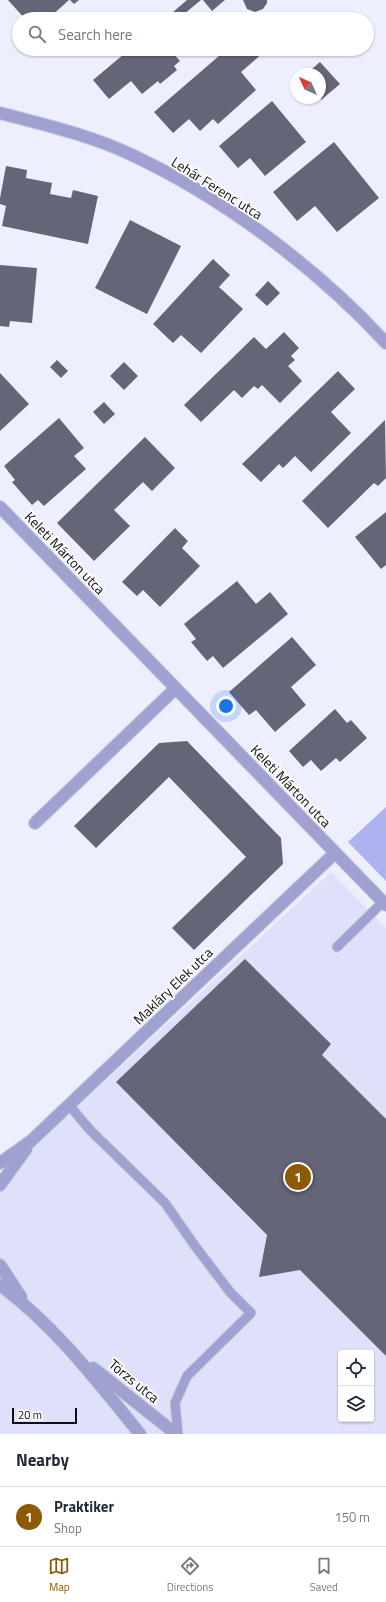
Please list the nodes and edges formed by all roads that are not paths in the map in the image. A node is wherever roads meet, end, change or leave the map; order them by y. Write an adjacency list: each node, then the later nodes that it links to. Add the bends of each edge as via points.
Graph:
1 (0, 113): 2 (street, Lehár Ferenc utca, via 78,134 132,155 196,189 234,213 318,277)
2 (386, 343)
3 (0, 506): 4 (street, Keleti Márton utca)
4 (175, 689): 5 (street); 6 (street, Keleti Márton utca)
5 (35, 823)
6 (335, 853): 7 (street, Keleti Márton utca); 9 (street, Makláry Elek utca)
7 (384, 903): 8 (lane)
8 (337, 947)
9 (70, 1105): 10 (street, Makláry Elek utca); 18 (lane, via 90,1130 165,1204 230,1292 251,1313 187,1376 175,1403)
10 (31, 1142): 11 (street, Makláry Elek utca); 12 (street, Makláry Elek utca)
11 (0, 1163)
12 (0, 1185)
13 (0, 1265): 15 (street, Törzs utca)
14 (0, 1285): 15 (street, Törzs utca)
15 (25, 1303): 16 (street, Törzs utca)
16 (73, 1352): 17 (street, Törzs utca); 18 (street, Törzs utca)
17 (140, 1434)
18 (177, 1434)

